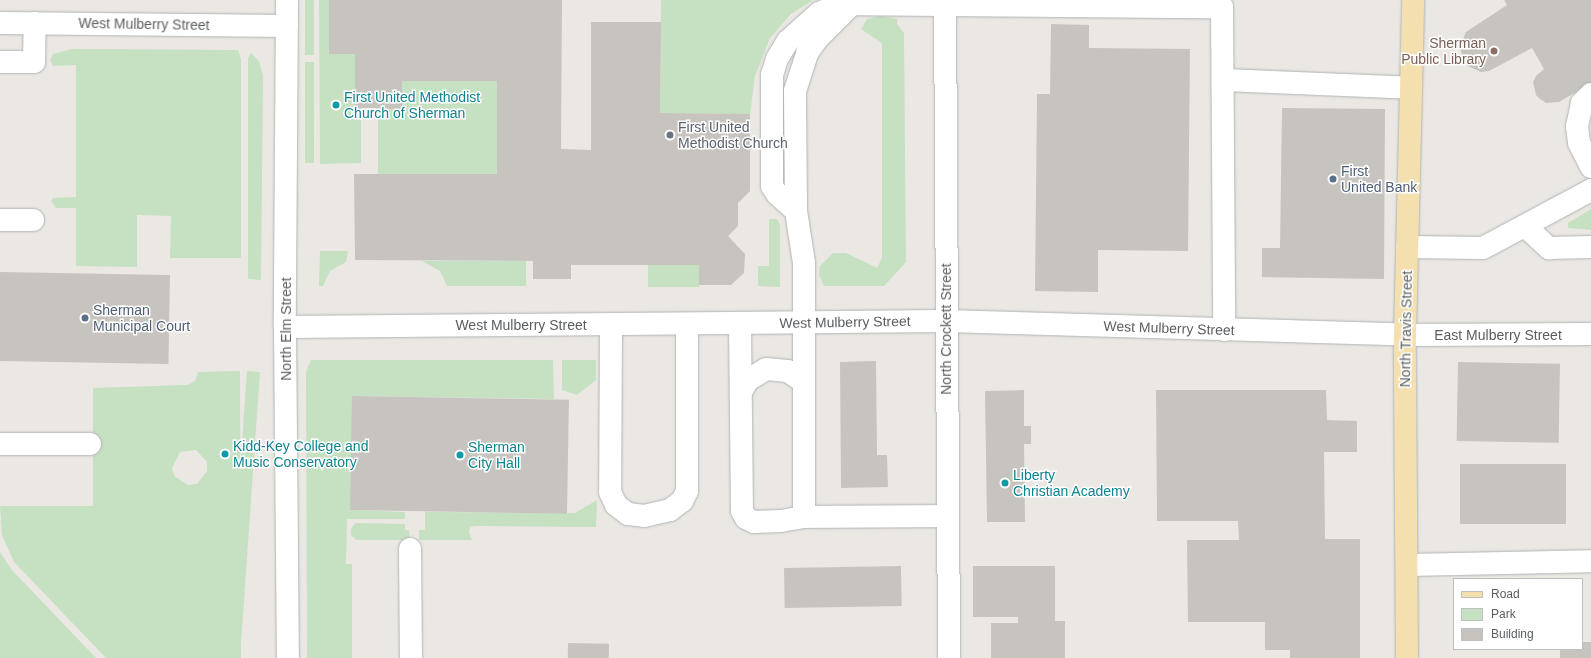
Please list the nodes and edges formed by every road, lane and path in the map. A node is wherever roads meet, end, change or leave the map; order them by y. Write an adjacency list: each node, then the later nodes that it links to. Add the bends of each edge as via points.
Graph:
1 (287, 0): 6 (street, North Elm Street)
2 (1413, 0): 9 (main road, North Travis Street)
3 (945, 3): 8 (street, via 1222,7); 18 (street, North Crockett Street); 19 (street, via 841,4 819,13 800,28 777,59 772,75 771,182 777,194 796,211 804,263)
4 (0, 23): 5 (street, West Mulberry Street)
5 (35, 23): 6 (street, West Mulberry Street); 7 (street, via 34,62)
6 (287, 26): 23 (street, North Elm Street)
7 (0, 62)
8 (1223, 80): 9 (street); 24 (street)
9 (1411, 88): 16 (main road, North Travis Street)
10 (1591, 94): 11 (street, via 1582,103 1577,126 1578,143)
11 (1591, 167)
12 (1591, 190): 15 (street)
13 (0, 220): 14 (street)
14 (33, 220)
15 (1525, 226): 16 (street, via 1483,248); 17 (street, via 1549,248)
16 (1407, 246): 26 (main road, North Travis Street)
17 (1591, 248)
18 (946, 321): 19 (street, West Mulberry Street); 24 (street, West Mulberry Street); 31 (street, North Crockett Street)
19 (804, 322): 20 (street, West Mulberry Street); 27 (street)
20 (740, 323): 21 (street, West Mulberry Street); 28 (street)
21 (687, 324): 22 (street, West Mulberry Street); 22 (street, via 687,491 682,501 670,510 644,516 628,514 616,505 610,492)
22 (610, 325): 23 (street, West Mulberry Street)
23 (285, 327): 36 (street, North Elm Street)
24 (1224, 330): 26 (street, West Mulberry Street)
25 (1591, 334): 26 (street, East Mulberry Street)
26 (1405, 335): 35 (main road, North Travis Street)
27 (804, 382): 28 (street, via 788,371 766,369 748,380); 32 (street)
28 (741, 392): 32 (street, via 742,511 754,522 781,522)
29 (0, 444): 30 (street)
30 (90, 444)
31 (948, 516): 32 (street); 38 (street, North Crockett Street)
32 (804, 517)
33 (410, 549): 37 (street)
34 (1591, 561): 35 (street)
35 (1406, 565): 39 (main road, North Travis Street)
36 (288, 658)
37 (410, 658)
38 (949, 658)
39 (1407, 658)

